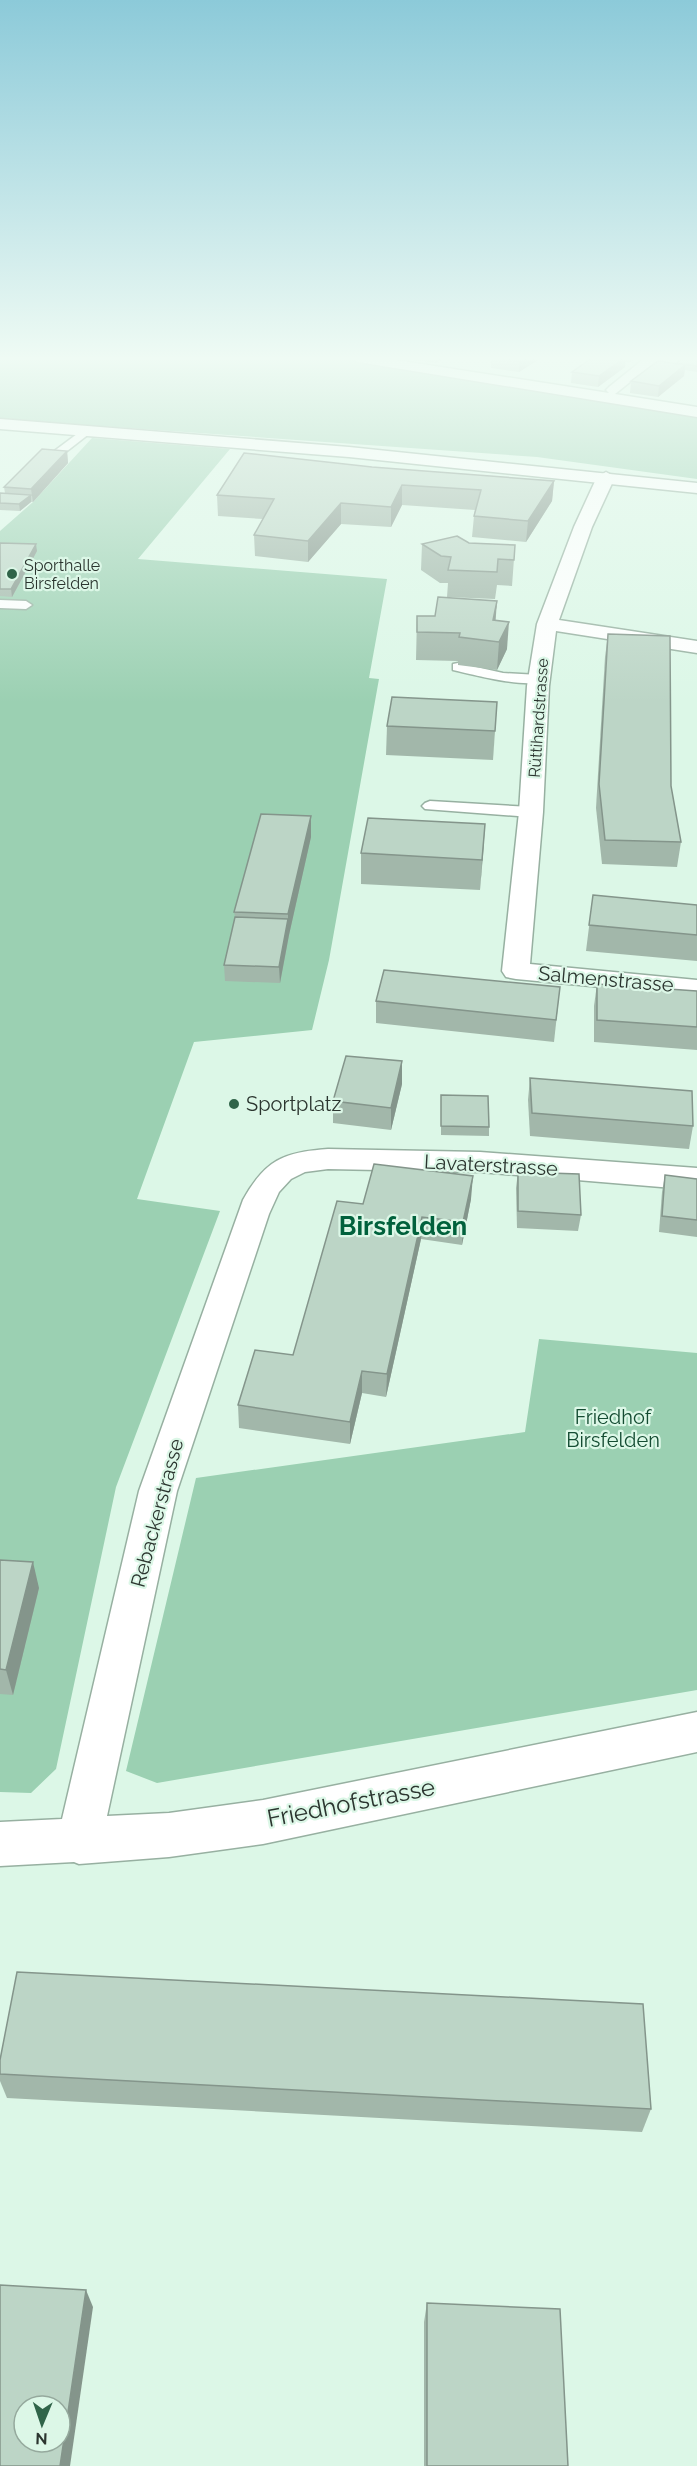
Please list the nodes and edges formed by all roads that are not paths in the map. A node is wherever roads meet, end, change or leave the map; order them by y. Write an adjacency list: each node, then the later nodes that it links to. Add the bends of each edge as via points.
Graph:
1 (563, 473): 2 (street)
2 (606, 477): 3 (street); 6 (street, Rüttihardstrasse)
3 (697, 488)
4 (0, 604): 5 (lane)
5 (26, 605)
6 (547, 624): 7 (street); 9 (street, Rüttihardstrasse)
7 (697, 647)
8 (459, 667): 9 (lane)
9 (539, 679): 11 (street, Rüttihardstrasse)
10 (430, 806): 11 (lane)
11 (531, 812): 12 (street, Rüttihardstrasse)
12 (516, 971): 13 (street, Salmenstrasse)
13 (697, 988)
14 (286, 1166): 15 (street, Lavaterstrasse, via 328,1159 480,1162); 17 (street, Rebackerstrasse, via 271,1177 253,1214 158,1491)
15 (697, 1179)
16 (697, 1732): 17 (street, Friedhofstrasse, via 263,1822)
17 (79, 1842): 18 (street, Friedhofstrasse)
18 (0, 1844)

